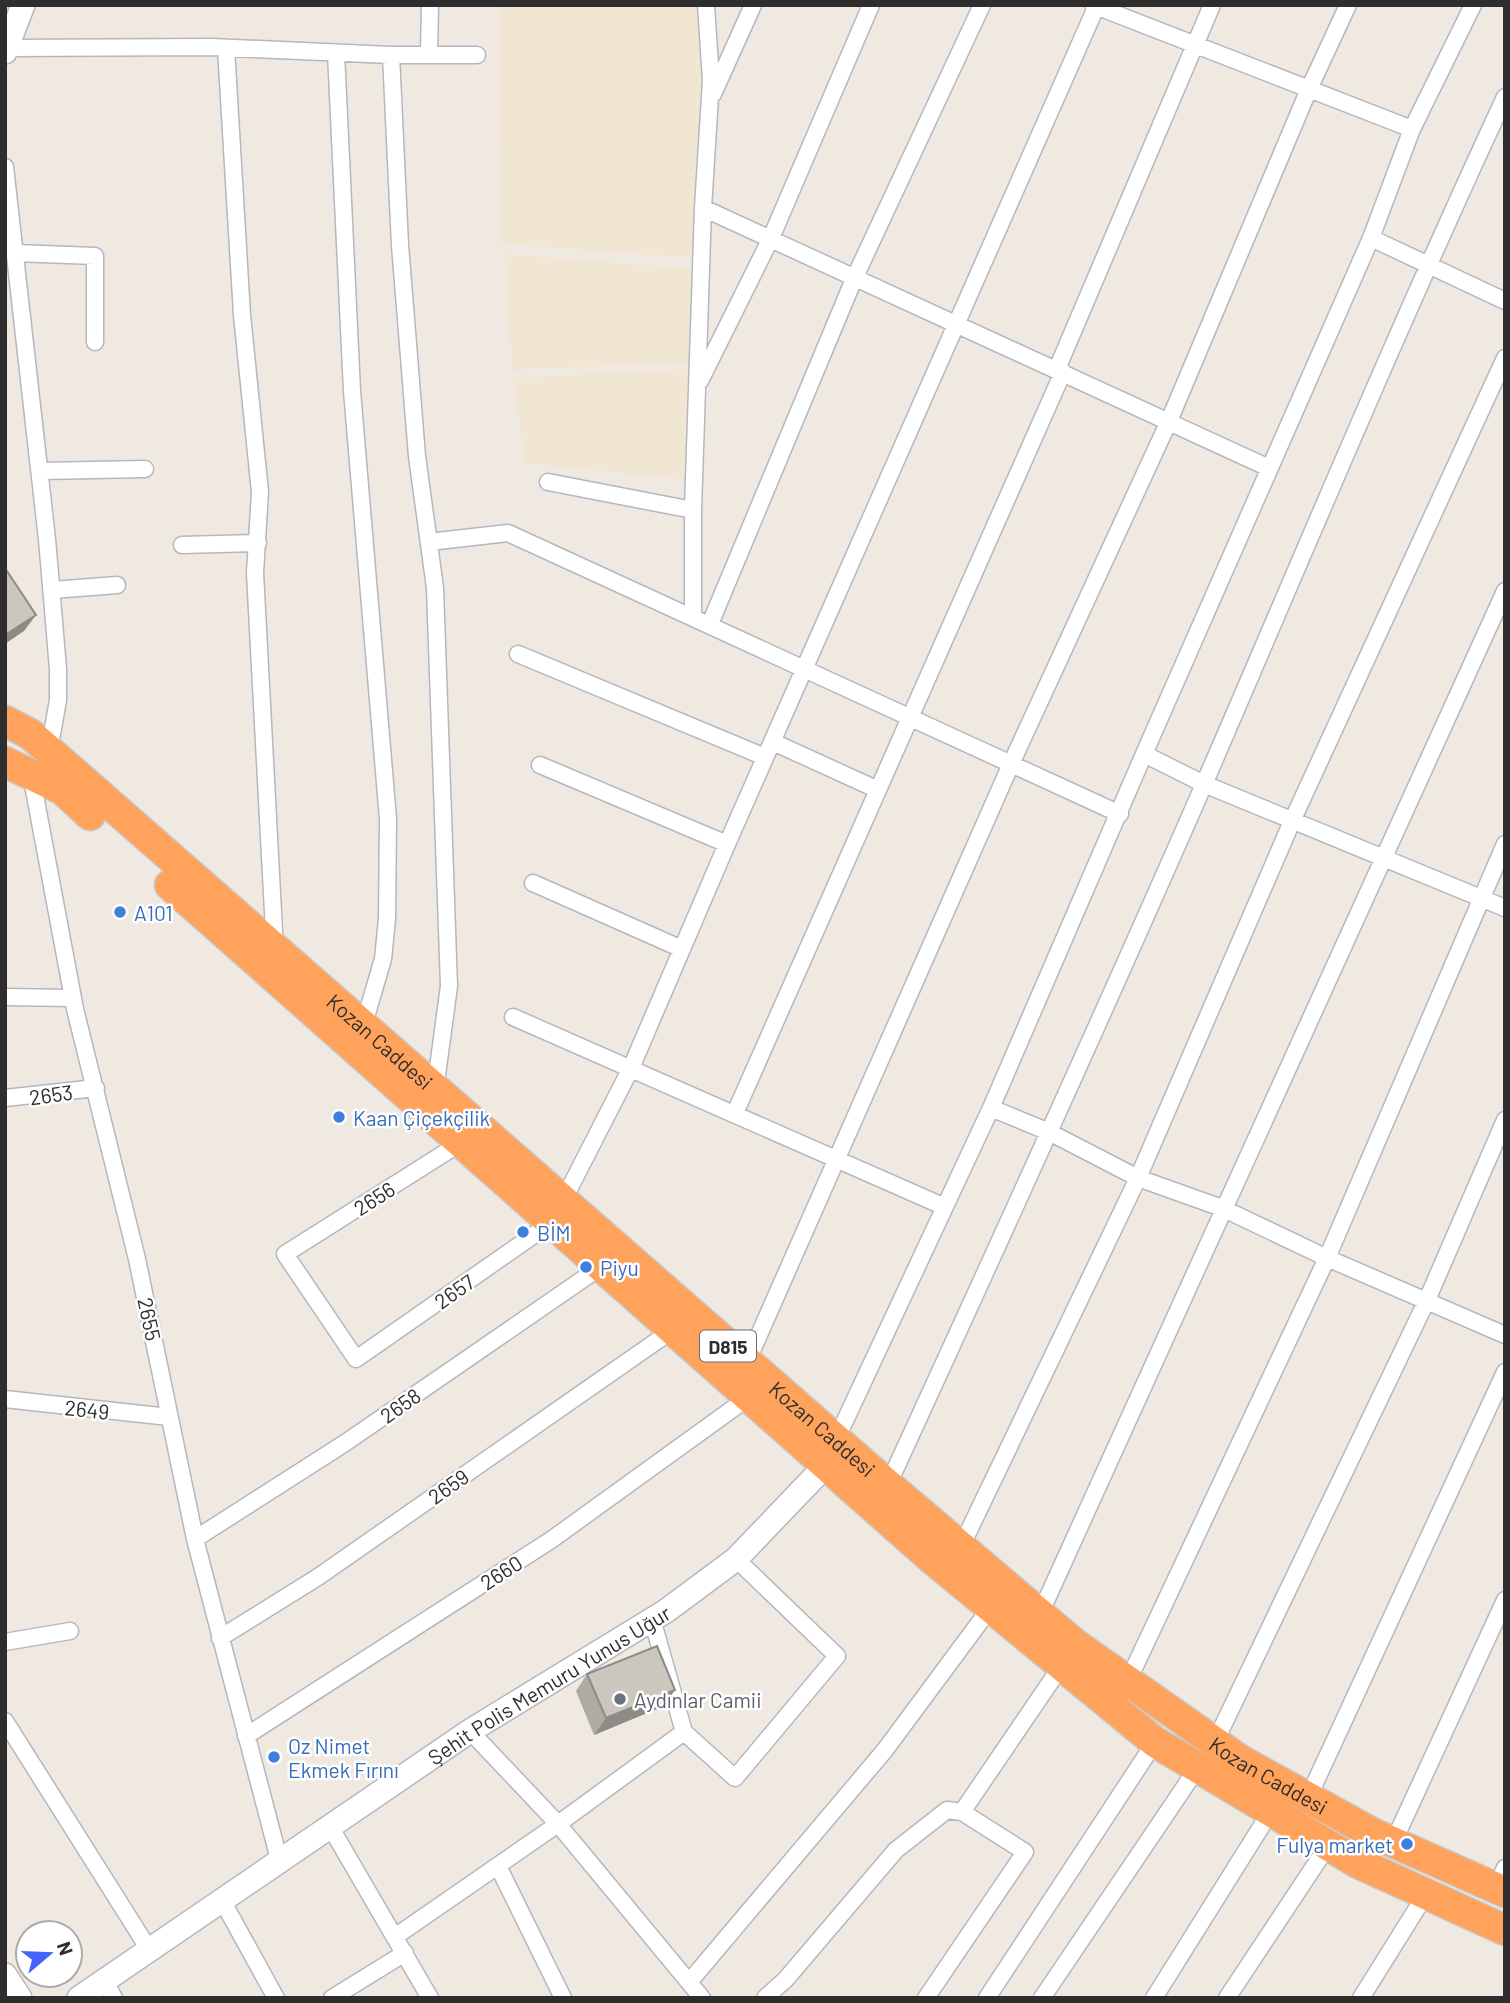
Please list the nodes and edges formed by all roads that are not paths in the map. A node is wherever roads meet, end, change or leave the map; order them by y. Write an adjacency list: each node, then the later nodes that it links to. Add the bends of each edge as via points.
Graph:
1 (23, 5): 13 (main road)
2 (430, 5): 16 (street)
3 (706, 5): 20 (street)
4 (753, 5): 20 (street)
5 (871, 5): 24 (street)
6 (982, 5): 28 (street)
7 (1212, 5): 11 (street)
8 (1348, 5): 18 (street)
9 (1473, 5): 21 (street)
10 (1096, 6): 11 (street); 30 (street)
11 (1195, 46): 18 (street); 33 (street)
12 (226, 48): 13 (street); 14 (street); 42 (street, via 242,315 260,492)
13 (6, 50)
14 (336, 53): 15 (street); 74 (street, via 352,391 388,819 383,959)
15 (391, 55): 16 (street); 41 (street, via 400,245 417,456)
16 (429, 55): 17 (street)
17 (477, 55)
18 (1309, 89): 21 (street); 35 (street)
19 (1505, 97): 27 (street)
20 (709, 103): 23 (street)
21 (1412, 129): 25 (street)
22 (5, 167): 26 (street)
23 (702, 208): 24 (street); 34 (street)
24 (771, 238): 28 (street); 34 (street)
25 (1371, 238): 27 (street); 36 (street)
26 (15, 253): 31 (street, via 95,256); 38 (street)
27 (1428, 263): 29 (street); 59 (street)
28 (854, 279): 30 (street); 48 (street)
29 (1505, 301)
30 (955, 324): 33 (street); 50 (street)
31 (95, 342)
32 (1505, 358): 62 (street)
33 (1060, 371): 35 (street); 51 (street)
34 (698, 386): 40 (street)
35 (1169, 421): 36 (street); 57 (street)
36 (1269, 468): 54 (street)
37 (145, 469): 38 (street)
38 (40, 471): 45 (street)
39 (548, 482): 40 (street)
40 (693, 510): 47 (street)
41 (429, 542): 47 (street, via 508,533); 77 (street, via 435,588 449,986)
42 (258, 543): 43 (street); 70 (street)
43 (182, 545)
44 (117, 585): 45 (street)
45 (52, 590): 56 (street, via 58,700)
46 (1505, 591): 65 (street)
47 (693, 616): 48 (street)
48 (710, 624): 50 (street)
49 (518, 654): 55 (street)
50 (806, 670): 51 (street); 53 (street)
51 (909, 718): 57 (street); 60 (street)
52 (5, 721): 56 (highway, Kozan Caddesi / D815, via 30,734)
53 (773, 742): 55 (street); 60 (street)
54 (1144, 754): 59 (street); 61 (street)
55 (765, 757): 63 (street)
56 (28, 761): 70 (highway, Kozan Caddesi / D815); 72 (street, 2655); 83 (highway, Kozan Caddesi / D815)
57 (1011, 764): 61 (street); 84 (street)
58 (540, 765): 63 (street)
59 (1204, 785): 62 (street); 82 (street)
60 (876, 789): 80 (street)
61 (1120, 814): 79 (street)
62 (1293, 819): 65 (street); 85 (street)
63 (727, 844): 69 (street)
64 (1505, 844): 67 (street)
65 (1384, 856): 67 (street); 87 (street)
66 (533, 883): 69 (street)
67 (1480, 897): 68 (street); 89 (street)
68 (1505, 908)
69 (682, 949): 75 (street)
70 (275, 950): 74 (highway, Kozan Caddesi / D815)
71 (5, 997): 72 (street)
72 (74, 998): 76 (street, 2655)
73 (513, 1017): 75 (street)
74 (363, 1027): 77 (highway, Kozan Caddesi / D815)
75 (631, 1068): 80 (street); 88 (street)
76 (96, 1088): 78 (street, 2653); 99 (street, 2655)
77 (436, 1090): 88 (highway, Kozan Caddesi / D815)
78 (5, 1098)
79 (991, 1108): 82 (street); 86 (street)
80 (735, 1113): 84 (street)
81 (1505, 1120): 91 (street)
82 (1049, 1132): 85 (street); 101 (street)
83 (462, 1142): 88 (highway, Kozan Caddesi / D815); 94 (street, 2656, via 285,1254)
84 (836, 1162): 86 (street); 95 (street)
85 (1138, 1178): 87 (street); 103 (street)
86 (945, 1207): 100 (street)
87 (1222, 1209): 89 (street); 107 (street)
88 (557, 1212): 90 (highway, Kozan Caddesi / D815); 94 (street, 2657); 95 (highway, Kozan Caddesi / D815)
89 (1327, 1258): 91 (street); 113 (street)
90 (602, 1266): 92 (highway, Kozan Caddesi / D815); 102 (street, 2658, via 345,1443)
91 (1427, 1300): 93 (street); 119 (street)
92 (674, 1329): 97 (highway, Kozan Caddesi / D815); 110 (street, 2659, via 329,1569)
93 (1505, 1335)
94 (356, 1359)
95 (747, 1362): 100 (highway, Kozan Caddesi / D815)
96 (1505, 1372): 121 (street)
97 (749, 1397): 100 (highway, Kozan Caddesi / D815); 117 (street, 2660, via 551,1540)
98 (5, 1399): 99 (street, 2649)
99 (169, 1417): 102 (street, 2655)
100 (831, 1453): 101 (highway, Kozan Caddesi / D815); 104 (main road, Şehit Polis Memuru Yunus Uğur); 106 (highway, Kozan Caddesi / D815)
101 (888, 1485): 103 (highway, Kozan Caddesi / D815)
102 (195, 1539): 110 (street, 2655)
103 (961, 1547): 107 (highway, Kozan Caddesi / D815)
104 (736, 1559): 108 (main road, Şehit Polis Memuru Yunus Uğur); 116 (street, via 836,1657 734,1778)
105 (1505, 1600): 126 (street)
106 (991, 1607): 112 (highway, Kozan Caddesi / D815); 138 (street, via 885,1750)
107 (1040, 1614): 113 (highway, Kozan Caddesi / D815)
108 (652, 1619): 115 (main road, Şehit Polis Memuru Yunus Uğur); 116 (street)
109 (70, 1631): 111 (street)
110 (220, 1638): 117 (street, 2655)
111 (5, 1642)
112 (1062, 1665): 118 (highway, Kozan Caddesi / D815); 123 (street)
113 (1128, 1681): 119 (highway, Kozan Caddesi / D815)
114 (5, 1721): 135 (street)
115 (470, 1731): 124 (street); 125 (main road, Şehit Polis Memuru Yunus Uğur)
116 (684, 1732): 124 (street)
117 (246, 1736): 128 (street, 2655)
118 (1155, 1742): 120 (highway, Kozan Caddesi / D815); 149 (street)
119 (1214, 1742): 121 (highway, Kozan Caddesi / D815)
120 (1198, 1767): 122 (highway, Kozan Caddesi / D815); 150 (street)
121 (1308, 1798): 126 (highway, Kozan Caddesi / D815)
122 (1271, 1811): 127 (highway, Kozan Caddesi / D815); 151 (street)
123 (962, 1812): 147 (street, via 947,1810 896,1850); 148 (street, via 1025,1852)
124 (558, 1824): 129 (street); 138 (street)
125 (331, 1828): 128 (main road, Şehit Polis Memuru Yunus Uğur); 134 (street)
126 (1393, 1843): 130 (highway, Kozan Caddesi / D815)
127 (1329, 1844): 131 (highway, Kozan Caddesi / D815, via 1358,1863); 152 (street)
128 (279, 1863): 132 (main road, Şehit Polis Memuru Yunus Uğur)
129 (498, 1866): 134 (street); 145 (street)
130 (1502, 1883)
131 (1426, 1894): 133 (highway, Kozan Caddesi / D815); 153 (street)
132 (223, 1902): 135 (main road, Şehit Polis Memuru Yunus Uğur); 142 (street)
133 (1505, 1930)
134 (396, 1936): 136 (street)
135 (150, 1951): 139 (main road, Şehit Polis Memuru Yunus Uğur)
136 (405, 1953): 143 (street); 144 (street)
137 (5, 1975): 140 (main road)
138 (690, 1981): 146 (street)
139 (109, 1989): 141 (main road, Şehit Polis Memuru Yunus Uğur)
140 (20, 1998)
141 (79, 1998)
142 (276, 1998)
143 (332, 1998)
144 (430, 1998)
145 (563, 1998)
146 (702, 1998)
147 (765, 1998)
148 (926, 1998)
149 (987, 1998)
150 (1042, 1998)
151 (1154, 1998)
152 (1227, 1998)
153 (1361, 1998)

